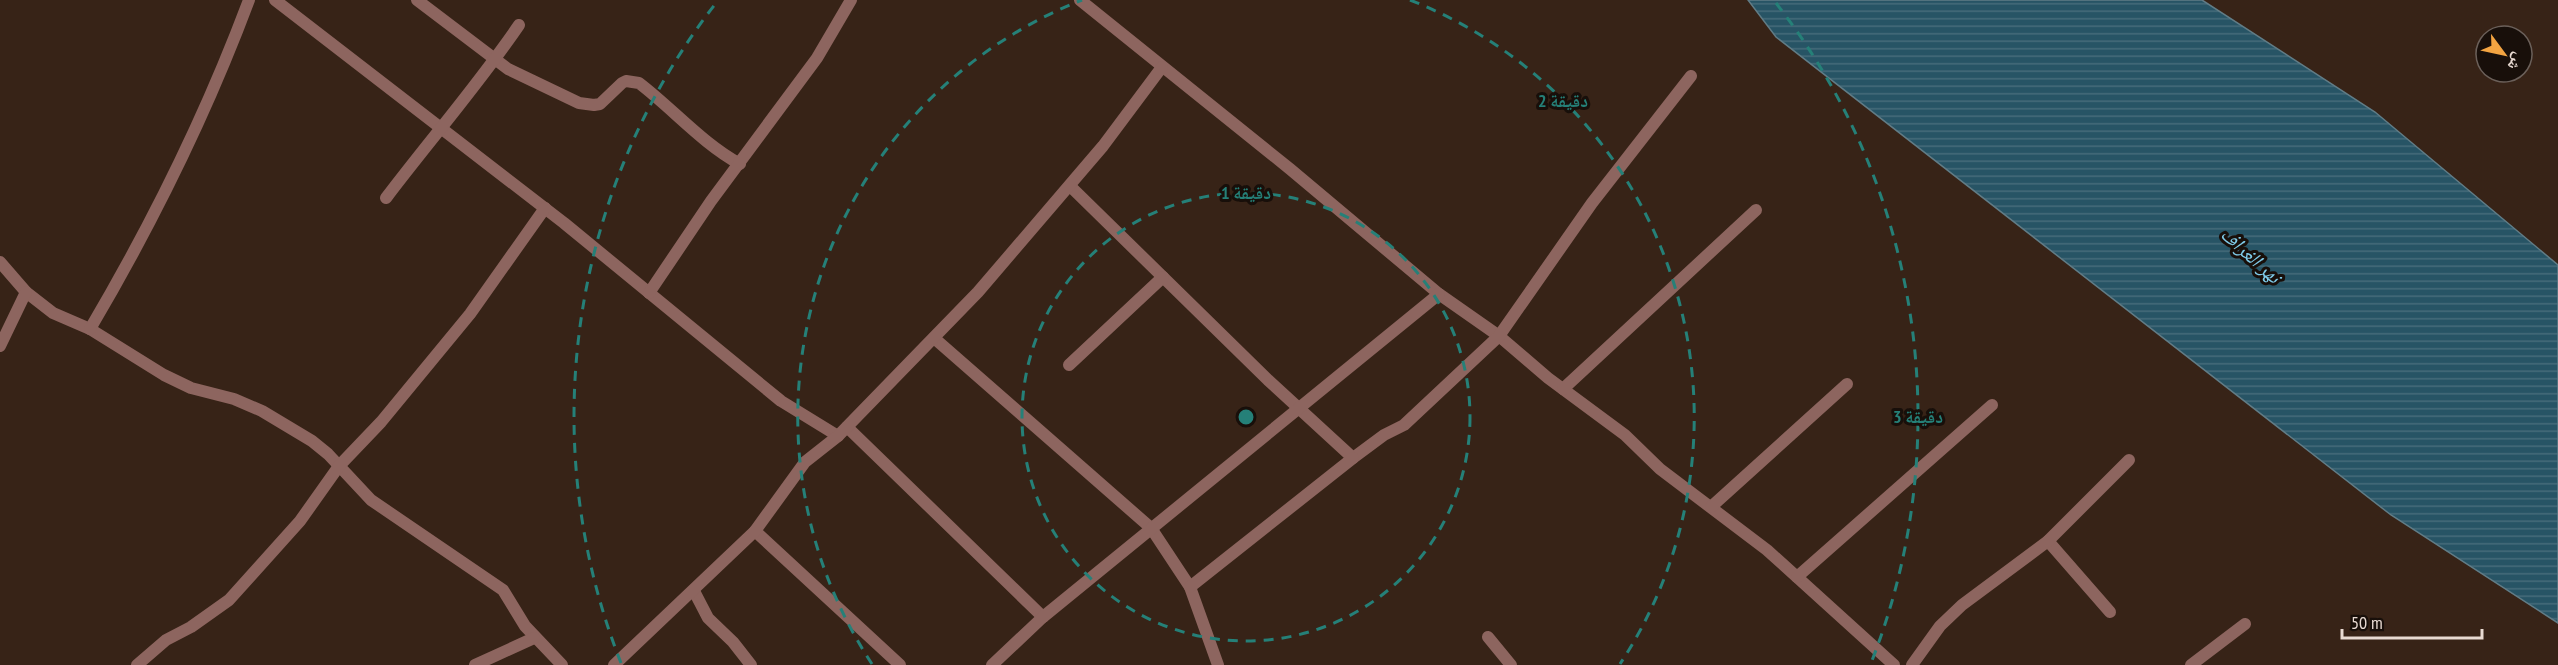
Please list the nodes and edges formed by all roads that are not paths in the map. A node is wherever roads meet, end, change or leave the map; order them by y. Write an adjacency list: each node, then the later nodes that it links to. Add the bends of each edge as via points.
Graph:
1 (249, 0): 21 (street, via 166,193)
2 (275, 0): 10 (street)
3 (417, 0): 7 (street)
4 (851, 0): 11 (street, via 817,58)
5 (1080, 0): 8 (street)
6 (519, 25): 7 (street)
7 (495, 60): 10 (street); 11 (street, via 587,105 600,104 626,81 639,83 714,149)
8 (1162, 67): 12 (street); 20 (street)
9 (1691, 76): 22 (street, via 1592,203)
10 (440, 128): 13 (street); 14 (street)
11 (740, 164): 19 (street)
12 (1070, 186): 17 (street); 23 (street)
13 (386, 198)
14 (545, 208): 19 (street); 33 (street, via 463,322 381,422)
15 (1756, 210): 27 (street)
16 (0, 262): 18 (street)
17 (1163, 277): 25 (street); 29 (street)
18 (26, 292): 21 (street, via 53,313); 24 (street)
19 (649, 293): 30 (street, via 781,401)
20 (1439, 294): 22 (street); 29 (street)
21 (90, 329): 33 (street, via 190,388 262,411 312,441)
22 (1499, 336): 27 (street); 31 (street, via 1404,425)
23 (934, 338): 30 (street); 35 (street)
24 (0, 346)
25 (1069, 365)
26 (1847, 384): 34 (street)
27 (1563, 389): 34 (street)
28 (1992, 405): 38 (street)
29 (1298, 408): 31 (street); 35 (street)
30 (842, 432): 36 (street, via 805,462); 42 (street)
31 (1353, 458): 39 (street)
32 (2128, 460): 37 (street)
33 (339, 466): 45 (street, via 370,500 503,590); 46 (street, via 300,521 229,600 166,640)
34 (1711, 507): 38 (street)
35 (1151, 528): 39 (street); 42 (street)
36 (754, 531): 40 (street); 51 (street)
37 (2048, 541): 41 (street); 56 (street, via 1962,605 1940,626)
38 (1797, 577): 55 (street)
39 (1190, 587): 53 (street)
40 (694, 591): 49 (street); 50 (street, via 708,618)
41 (2110, 612)
42 (1043, 616): 52 (street)
43 (2245, 624): 57 (street)
44 (1488, 637): 54 (street)
45 (534, 638): 47 (street); 48 (street)
46 (137, 665)
47 (475, 665)
48 (562, 665)
49 (614, 665)
50 (751, 665)
51 (900, 665)
52 (992, 665)
53 (1218, 665)
54 (1511, 665)
55 (1894, 665)
56 (1912, 665)
57 (2191, 665)

